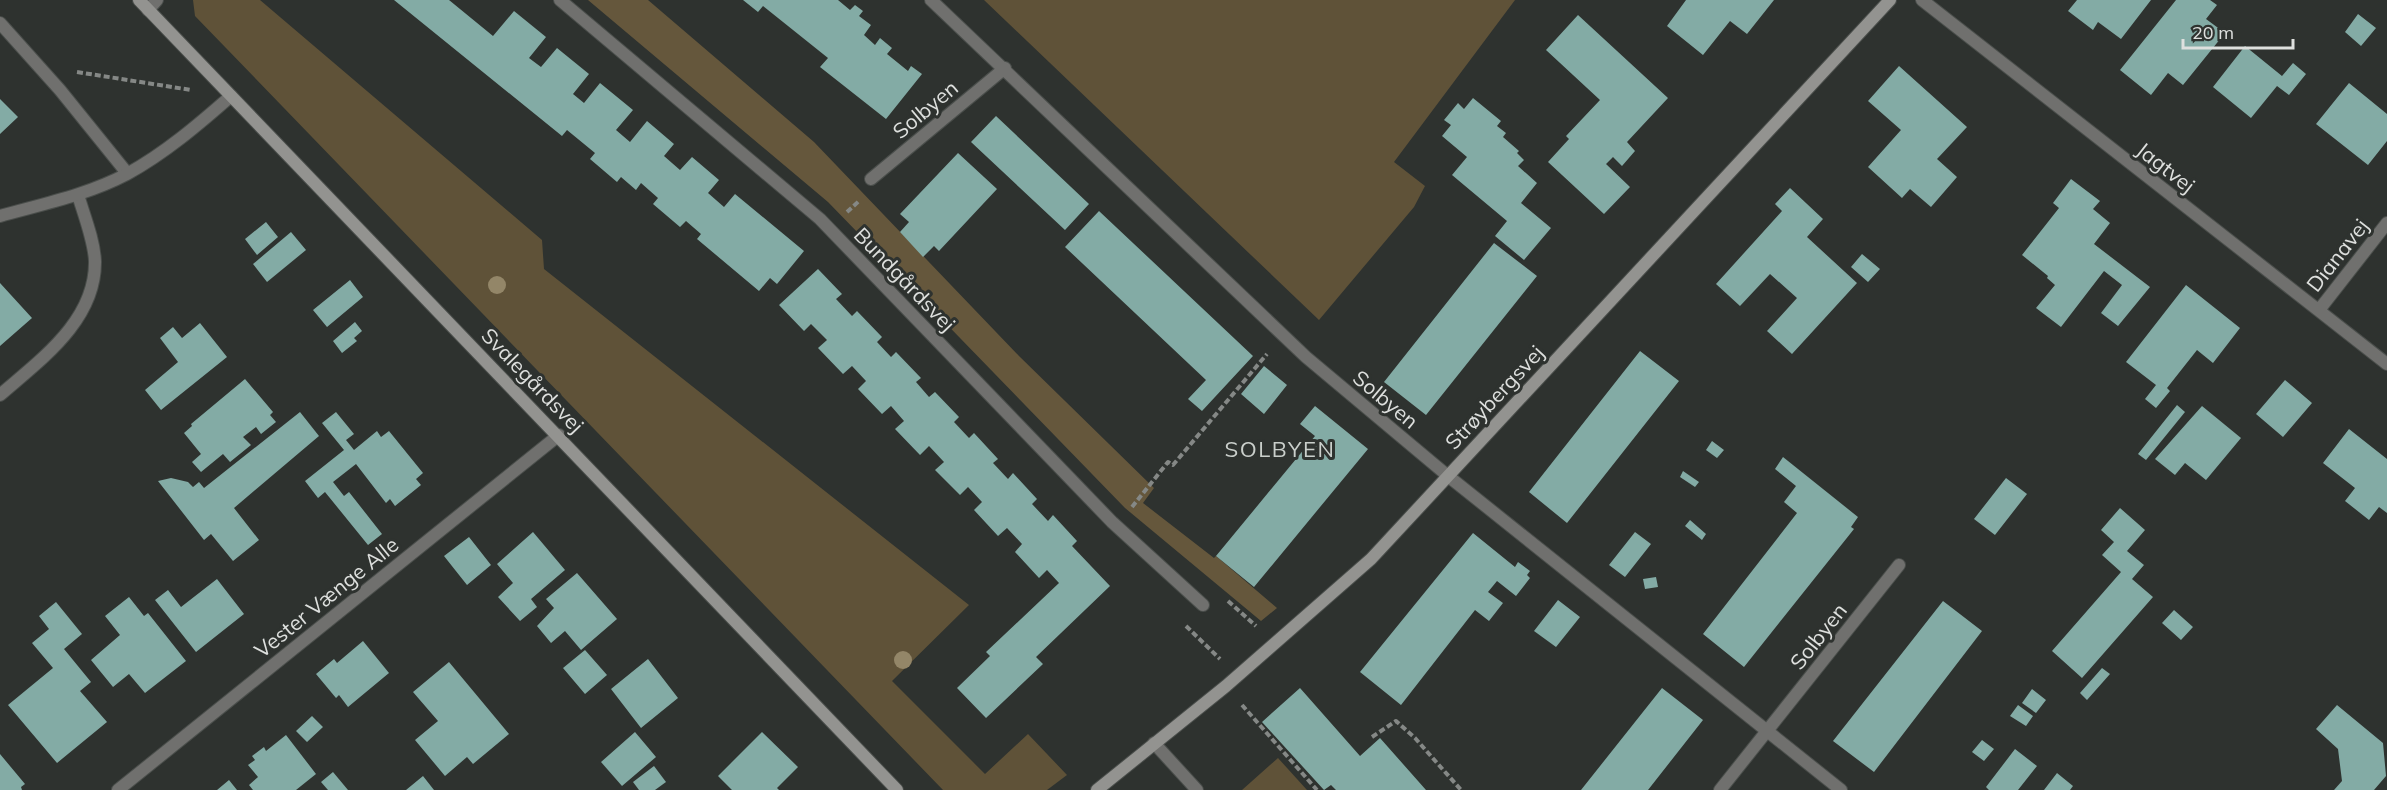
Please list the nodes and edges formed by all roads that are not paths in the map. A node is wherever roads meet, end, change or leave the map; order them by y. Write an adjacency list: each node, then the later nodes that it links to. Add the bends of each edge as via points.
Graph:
1 (139, 0): 7 (street, Svalegårdsvej)
2 (157, 0): 7 (street)
3 (560, 0): 22 (street, Bundgårdsvej, via 820,219 1117,527)
4 (931, 0): 9 (street, Solbyen)
5 (1890, 0): 20 (street, Strøybergsvej)
6 (1922, 0): 16 (street, Jagtvej)
7 (148, 10): 10 (street, Svalegårdsvej)
8 (0, 23): 11 (street)
9 (1005, 68): 12 (street, Solbyen); 20 (street, Solbyen, via 1283,335)
10 (231, 96): 11 (street, via 188,133); 19 (street, Svalegårdsvej)
11 (127, 173): 13 (street)
12 (871, 179)
13 (78, 195): 14 (street); 18 (street, via 95,261 88,303 57,345)
14 (0, 216)
15 (2387, 223): 16 (street, Dianavej)
16 (2319, 310): 17 (street, Jagtvej)
17 (2387, 364)
18 (0, 395)
19 (559, 435): 25 (street, Vester Vænge Alle); 26 (street, Svalegårdsvej)
20 (1448, 476): 23 (street, Solbyen); 24 (street, Strøybergsvej, via 1371,559 1226,686)
21 (1899, 565): 23 (street, Solbyen)
22 (1203, 605)
23 (1767, 732): 29 (street, Solbyen); 30 (street, Solbyen)
24 (1154, 743): 27 (street, Strøybergsvej); 28 (street)
25 (118, 790)
26 (897, 790)
27 (1097, 790)
28 (1197, 790)
29 (1720, 790)
30 (1841, 790)

